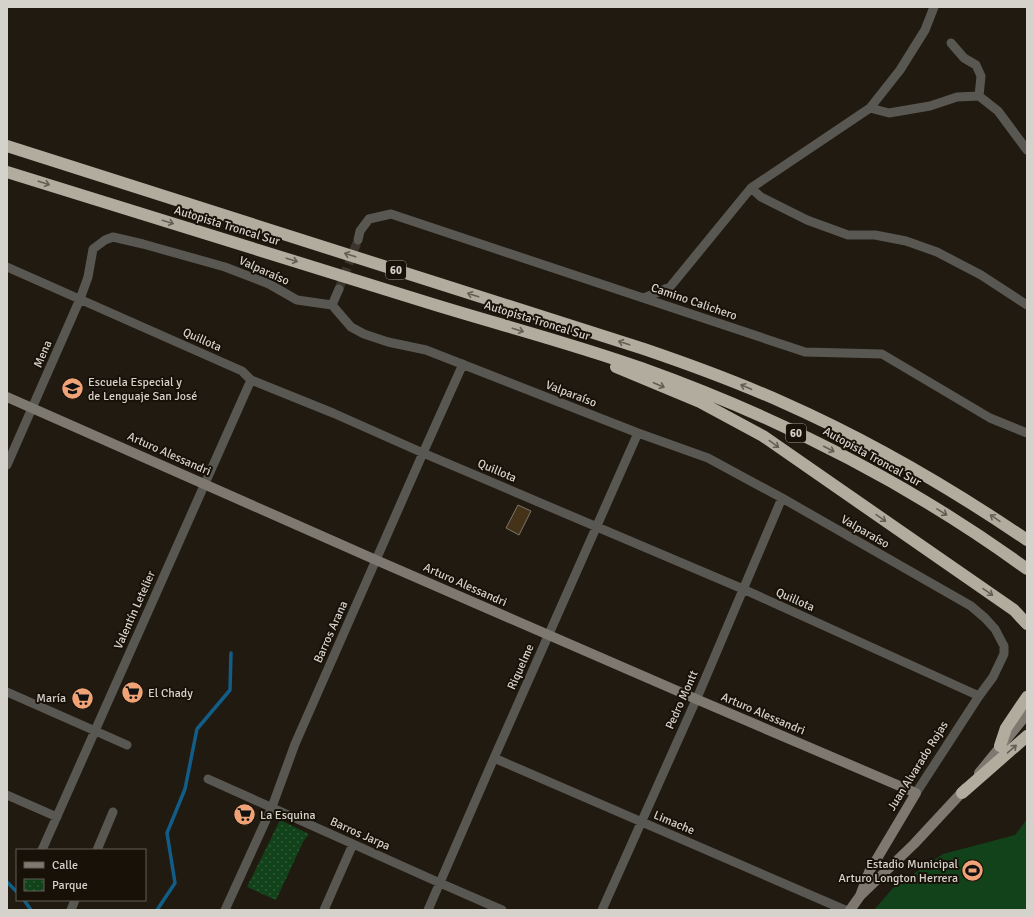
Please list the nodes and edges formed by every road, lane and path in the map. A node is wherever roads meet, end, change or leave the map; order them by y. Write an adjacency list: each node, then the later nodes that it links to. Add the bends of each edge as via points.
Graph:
1 (934, 7): 4 (street, via 925,30 900,70)
2 (951, 43): 3 (street, via 964,58 976,65 981,76)
3 (979, 96): 4 (street, via 957,98 889,113); 6 (street, via 998,111)
4 (870, 108): 8 (street)
5 (7, 146): 29 (highway, Autopista Troncal Sur / 60, one-way to 5, via 952,490 871,444 737,382 629,344)
6 (1027, 150)
7 (7, 172): 17 (highway, Autopista Troncal Sur / 60, one-way to 17)
8 (751, 188): 13 (street, via 670,287); 15 (street, via 761,197 807,220 848,235 875,235 906,241 937,252)
9 (358, 240): 13 (street, Camino Calichero, via 360,231 369,219 391,214)
10 (93, 249): 14 (street, Mena, via 88,277); 16 (street, Valparaíso, via 104,240 113,237 143,244 269,284 297,300)
11 (7, 267): 14 (street, Quillota)
12 (339, 289): 16 (street)
13 (644, 298): 23 (street, Camino Calichero, via 804,352 882,354 990,418)
14 (80, 299): 19 (street, Quillota, via 242,371); 21 (street, Mena)
15 (1027, 304)
16 (332, 306): 18 (street, Valparaíso, via 351,327 364,334 426,350)
17 (545, 338): 31 (highway, Autopista Troncal Sur / 60, one-way to 31, via 697,389 774,422 901,488 978,535); 33 (highway, one-way to 33, via 700,402 763,436 1014,610)
18 (463, 364): 22 (street, Valparaíso); 24 (street, Barros Arana)
19 (251, 380): 24 (street, Quillota); 26 (street, Valentín Letelier)
20 (7, 397): 21 (main road, Arturo Alessandri)
21 (33, 408): 25 (street, Mena); 26 (main road, Arturo Alessandri)
22 (638, 433): 27 (street, Valparaíso, via 708,458); 28 (street, Riquelme)
23 (1027, 433)
24 (423, 453): 28 (street, Quillota); 30 (street, Barros Arana)
25 (7, 465)
26 (205, 485): 30 (main road, Arturo Alessandri); 41 (street, Valentín Letelier)
27 (782, 498): 32 (street, Pedro Montt); 35 (street, Valparaíso, via 971,606 995,629 1004,646)
28 (597, 527): 32 (street, Quillota); 34 (street, Riquelme)
29 (1027, 540)
30 (376, 560): 34 (main road, Arturo Alessandri); 50 (street, Barros Arana, via 295,744)
31 (1027, 569)
32 (743, 589): 37 (street, Quillota); 39 (street, Pedro Montt)
33 (1027, 624)
34 (548, 636): 39 (main road, Arturo Alessandri); 45 (street, Riquelme)
35 (1004, 654): 37 (street, Juan Alvarado Rojas, via 993,677)
36 (7, 692): 41 (street)
37 (979, 696): 47 (street, Juan Alvarado Rojas)
38 (1027, 697): 44 (highway, via 1006,728)
39 (696, 699): 47 (main road, Arturo Alessandri); 53 (street, Pedro Montt)
40 (1027, 714): 44 (main road, Juan Alvarado Rojas)
41 (96, 730): 43 (street); 52 (street, Valentín Letelier)
42 (1027, 736): 48 (highway, one-way to 42)
43 (127, 745)
44 (1000, 746): 48 (main road, Juan Alvarado Rojas)
45 (494, 758): 53 (street, Limache); 57 (street, Riquelme)
46 (208, 779): 50 (street, Barros Jarpa)
47 (916, 793): 58 (main road, Juan Alvarado Rojas, via 869,872)
48 (962, 793): 58 (main road, Juan Alvarado Rojas)
49 (7, 795): 52 (street)
50 (272, 807): 54 (street, Barros Jarpa); 59 (street, Barros Arana)
51 (113, 812): 56 (street)
52 (57, 817): 55 (street, Valentín Letelier)
53 (641, 822): 63 (street, Pedro Montt); 64 (street, Limache)
54 (353, 844): 57 (street, Barros Jarpa); 60 (street)
55 (43, 848)
56 (97, 849)
57 (440, 883): 61 (street, Riquelme); 62 (street, Barros Jarpa)
58 (860, 896): 65 (main road, Juan Alvarado Rojas)
59 (225, 910)
60 (324, 910)
61 (428, 910)
62 (502, 910)
63 (602, 910)
64 (845, 910)
65 (850, 910)

